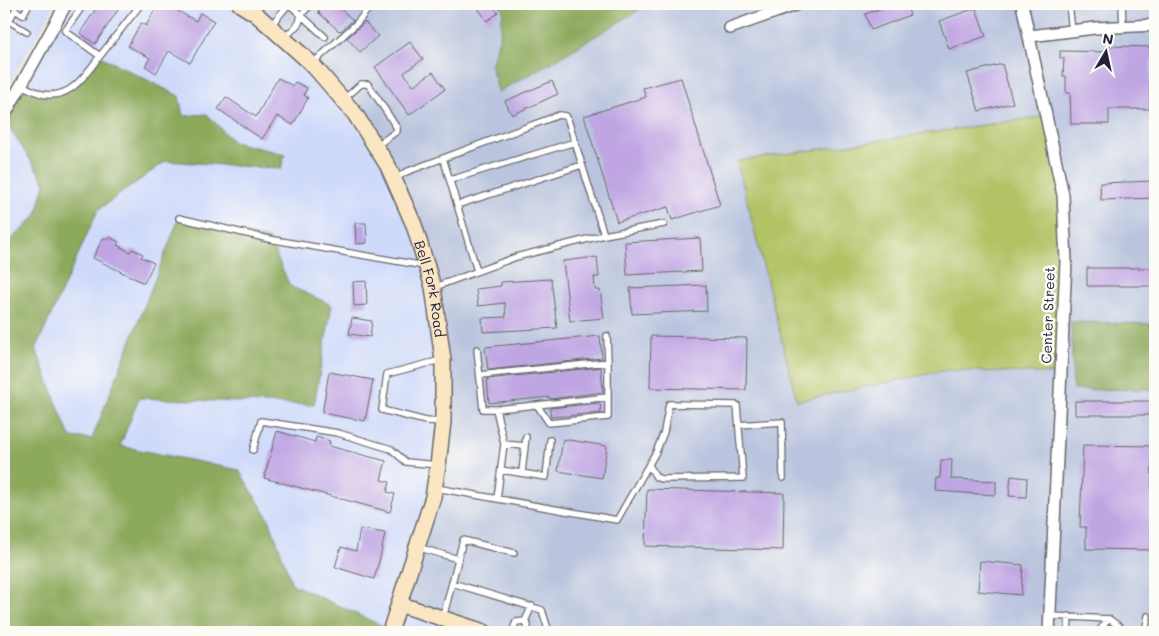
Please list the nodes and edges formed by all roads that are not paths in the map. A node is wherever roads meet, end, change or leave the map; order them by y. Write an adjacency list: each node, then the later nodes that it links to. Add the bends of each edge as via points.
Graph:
1 (30, 4): 14 (lane, via 23,15 15,10)
2 (66, 4): 26 (street)
3 (84, 4): 24 (lane, via 65,31)
4 (140, 4): 24 (lane)
5 (240, 4): 16 (main road, Bell Fork Road)
6 (289, 4): 13 (lane); 16 (lane)
7 (311, 4): 13 (lane)
8 (372, 4): 25 (lane)
9 (798, 4): 18 (street)
10 (1022, 4): 21 (street, Center Street)
11 (1069, 4): 19 (lane)
12 (1122, 4): 17 (lane)
13 (301, 15): 22 (lane); 23 (lane, via 299,23)
14 (6, 20): 20 (lane)
15 (1155, 25): 17 (street)
16 (270, 26): 23 (main road, Bell Fork Road)
17 (1123, 26): 19 (street)
18 (730, 28)
19 (1072, 31): 21 (street)
20 (28, 32)
21 (1030, 36): 70 (street, Center Street, via 1063,194 1066,262)
22 (324, 37)
23 (284, 39): 25 (main road, Bell Fork Road)
24 (100, 56): 26 (lane, via 74,88 58,94 43,94)
25 (312, 64): 27 (main road, Bell Fork Road)
26 (21, 85): 28 (street)
27 (342, 100): 30 (main road, Bell Fork Road); 30 (lane, via 361,84 368,84 397,128)
28 (4, 116)
29 (575, 142): 31 (lane, via 566,116 560,115); 32 (lane); 34 (lane)
30 (376, 146): 33 (main road, Bell Fork Road)
31 (443, 158): 33 (lane); 34 (lane)
32 (582, 165): 35 (lane); 38 (lane)
33 (394, 179): 39 (main road, Bell Fork Road, via 414,225)
34 (450, 180): 35 (lane)
35 (457, 205): 40 (lane)
36 (179, 218): 39 (lane, via 269,239)
37 (664, 224): 38 (lane)
38 (604, 235): 40 (lane, via 516,257)
39 (427, 267): 41 (main road, Bell Fork Road)
40 (477, 271): 41 (lane)
41 (433, 288): 44 (main road, Bell Fork Road)
42 (606, 336): 45 (lane)
43 (477, 349): 46 (lane)
44 (443, 360): 50 (main road, Bell Fork Road); 50 (lane, via 387,374 382,410)
45 (608, 362): 46 (lane); 47 (lane)
46 (480, 375): 49 (lane, via 483,409)
47 (608, 397): 48 (lane); 48 (lane, via 608,418 549,423)
48 (537, 404): 49 (lane)
49 (496, 409): 54 (lane)
50 (443, 422): 57 (main road, Bell Fork Road)
51 (739, 425): 58 (lane, via 737,405 669,404 664,432); 58 (lane, via 743,478 660,479); 61 (lane, via 782,422)
52 (526, 437): 55 (lane)
53 (550, 440): 60 (lane, via 546,477)
54 (504, 444): 55 (lane); 59 (lane)
55 (525, 446): 60 (lane)
56 (253, 450): 57 (lane, via 262,421 338,433 391,449 406,462)
57 (438, 465): 62 (main road, Bell Fork Road)
58 (649, 465): 63 (lane, via 617,520)
59 (501, 470): 60 (lane); 63 (lane)
60 (522, 472)
61 (783, 478)
62 (434, 488): 63 (lane); 64 (main road, Bell Fork Road)
63 (497, 499)
64 (417, 547): 66 (lane); 68 (main road, Bell Fork Road)
65 (514, 553): 66 (lane, via 463,540)
66 (458, 560): 67 (lane)
67 (452, 583): 69 (lane); 73 (lane)
68 (399, 604): 73 (main road); 76 (main road, Bell Fork Road)
69 (532, 606): 75 (lane); 80 (lane, via 542,610)
70 (1050, 616): 71 (lane); 81 (street, Center Street)
71 (1069, 616): 74 (lane); 82 (lane)
72 (1148, 616): 85 (lane)
73 (442, 618): 77 (main road)
74 (1109, 619): 83 (lane); 84 (lane)
75 (525, 622): 78 (lane, via 516,622); 79 (lane)
76 (390, 632)
77 (484, 632)
78 (512, 632)
79 (527, 632)
80 (550, 632)
81 (1049, 632)
82 (1068, 632)
83 (1098, 632)
84 (1124, 632)
85 (1145, 632)

